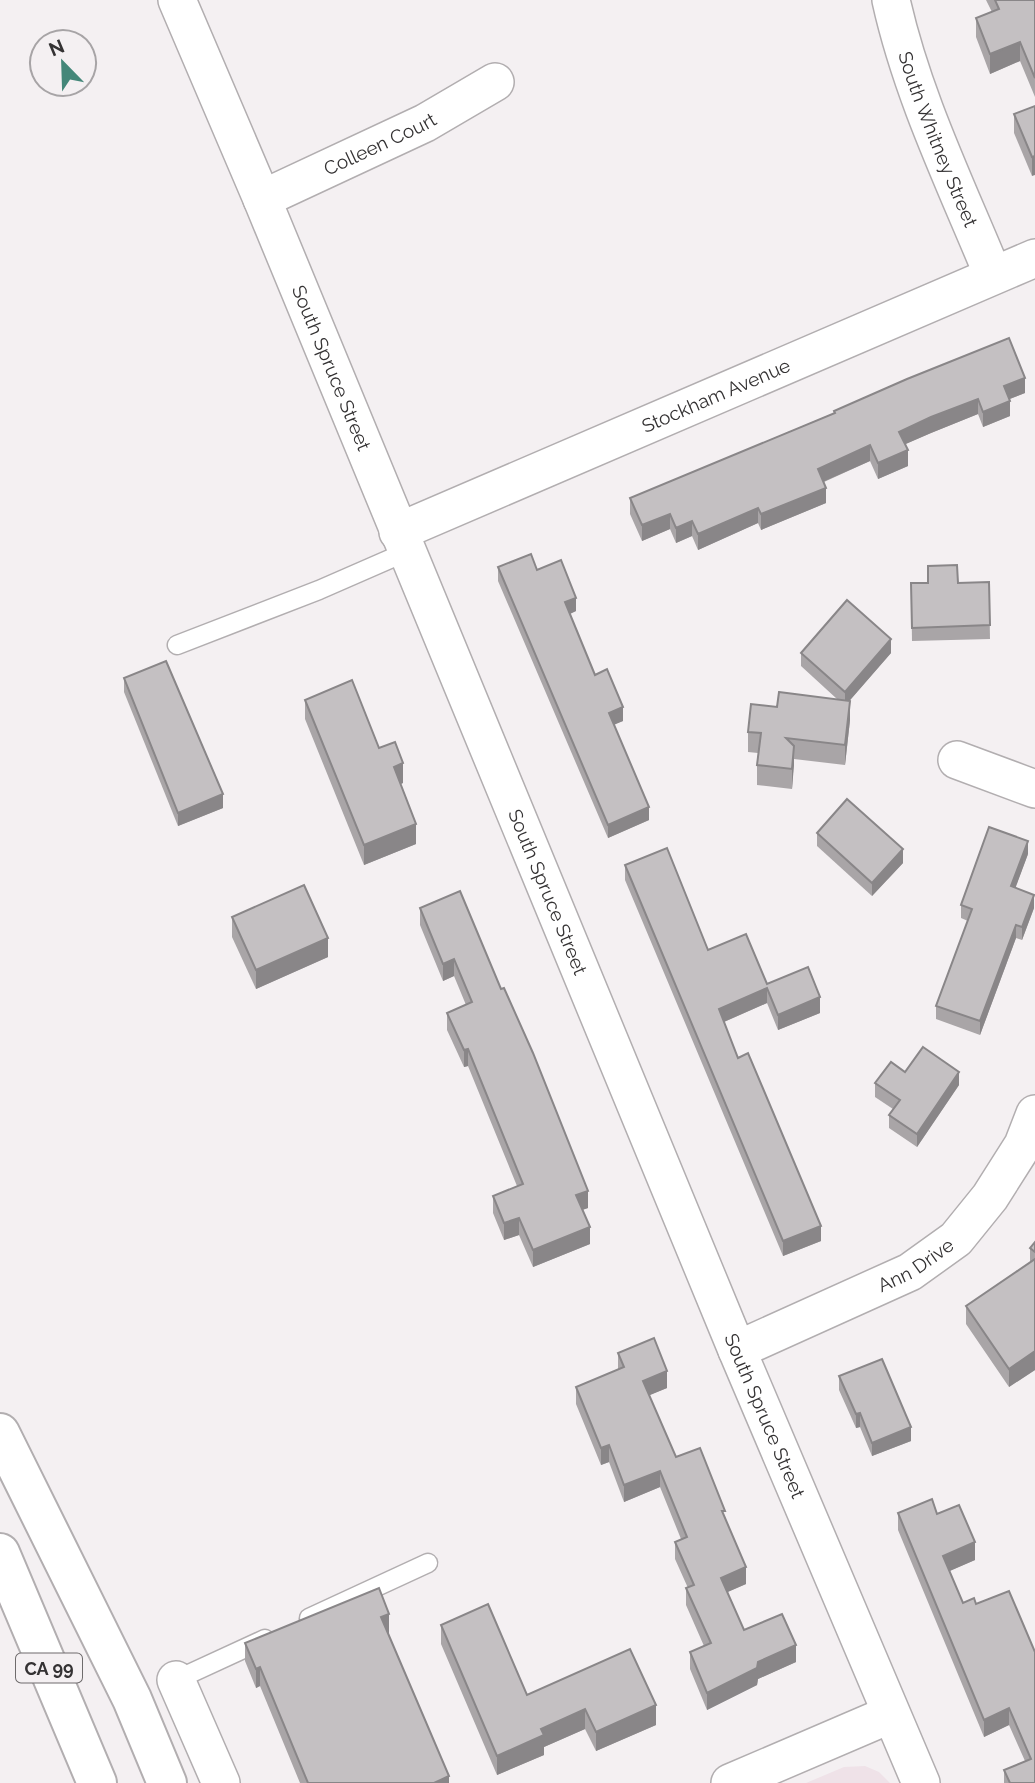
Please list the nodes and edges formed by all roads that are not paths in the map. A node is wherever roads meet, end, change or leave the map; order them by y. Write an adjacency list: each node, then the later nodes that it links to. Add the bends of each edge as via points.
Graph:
1 (177, 0): 4 (street, South Spruce Street)
2 (891, 0): 6 (street, South Whitney Street, via 917,90)
3 (495, 82): 4 (street, Colleen Court, via 425,123)
4 (262, 199): 7 (street, South Spruce Street)
5 (1035, 258): 6 (street, Stockham Avenue)
6 (993, 275): 7 (street, Stockham Avenue)
7 (402, 542): 8 (lane, Stockham Avenue, via 319,590); 12 (street, South Spruce Street)
8 (177, 645)
9 (957, 760): 10 (street)
10 (1035, 789)
11 (1035, 1114): 12 (street, Ann Drive, via 1016,1156 956,1239 910,1272)
12 (737, 1350): 17 (street, South Spruce Street)
13 (0, 1433): 19 (highway, via 132,1699)
14 (0, 1553): 18 (highway, CA 99)
15 (428, 1563): 16 (lane)
16 (176, 1680): 20 (street)
17 (891, 1714): 21 (street); 22 (street, South Spruce Street)
18 (97, 1783)
19 (167, 1783)
20 (221, 1783)
21 (730, 1783)
22 (920, 1783)

